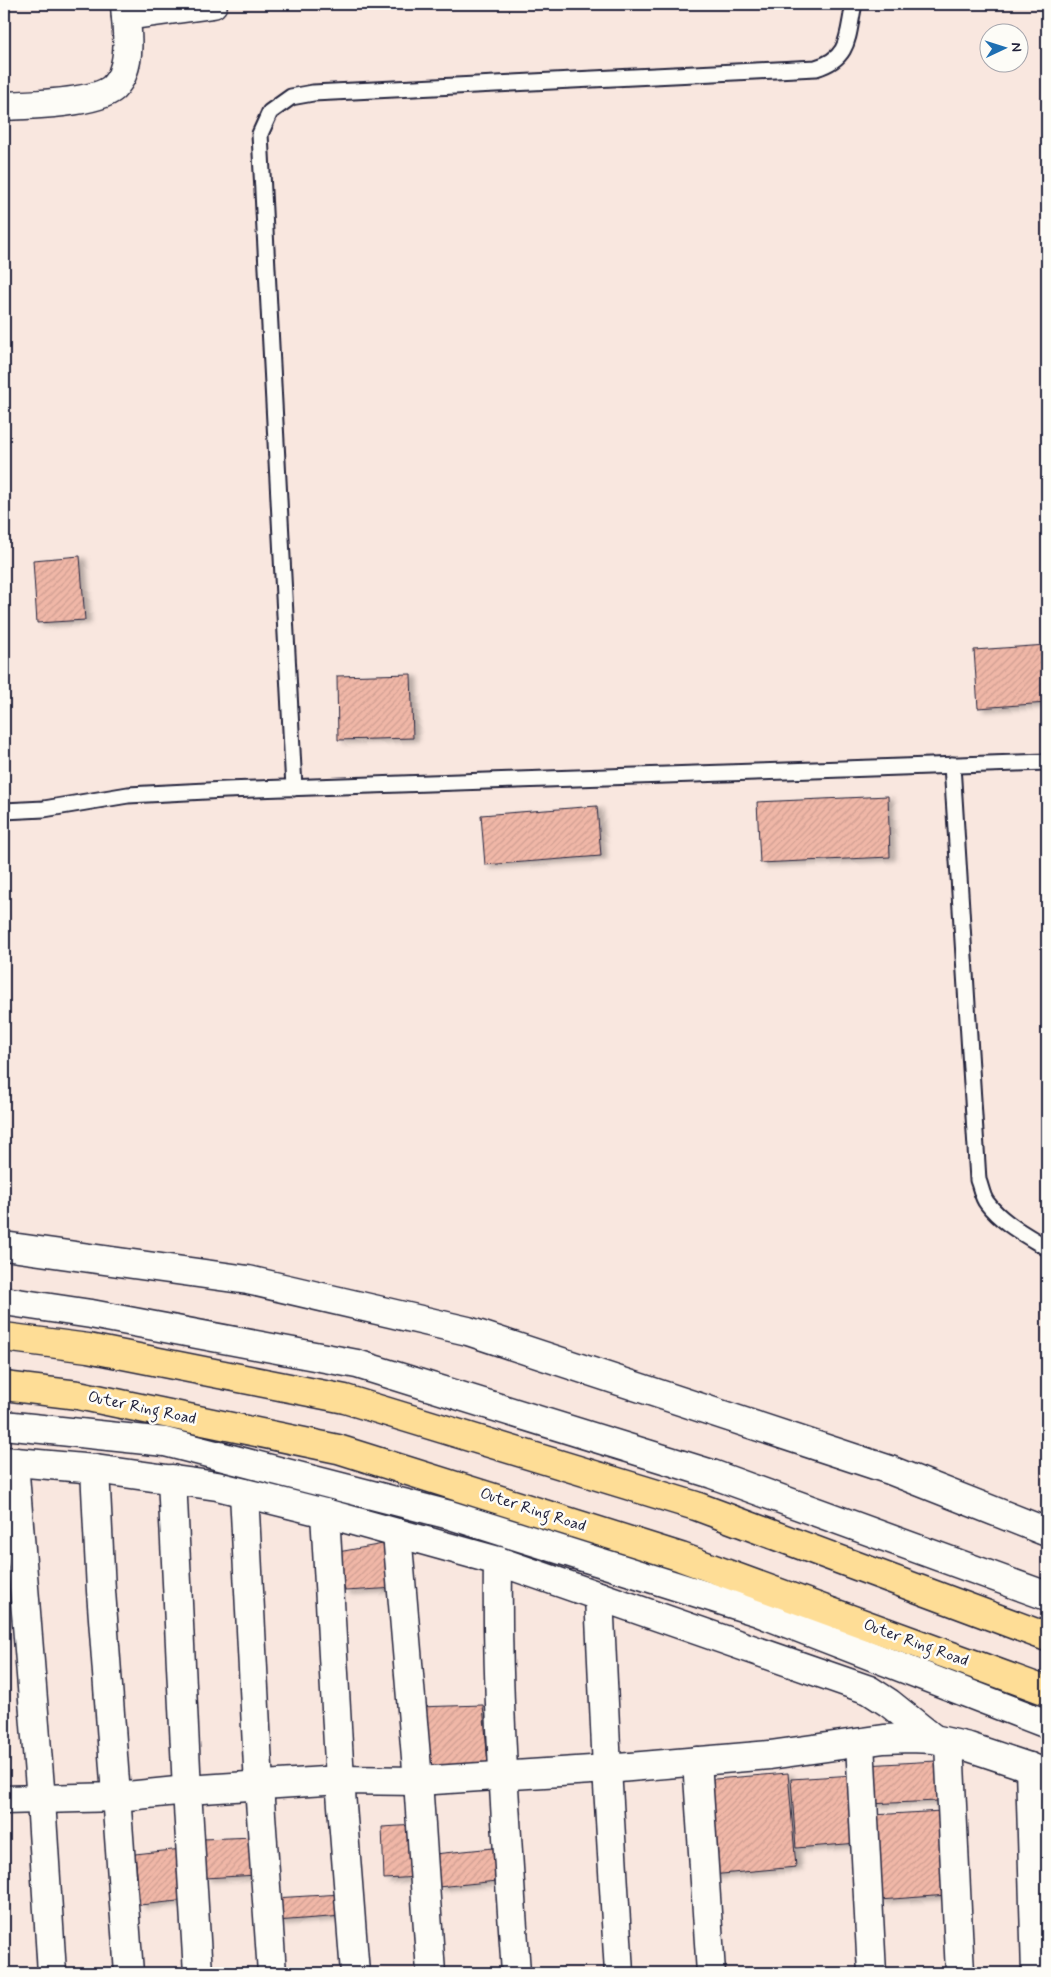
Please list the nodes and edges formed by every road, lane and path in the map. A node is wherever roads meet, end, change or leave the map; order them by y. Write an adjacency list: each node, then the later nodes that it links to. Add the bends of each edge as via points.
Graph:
1 (213, 4): 3 (street)
2 (854, 4): 7 (lane, via 840,56 816,68 313,93 291,97 270,112 260,134)
3 (125, 10): 4 (street, via 128,45 123,73 113,88 82,98)
4 (4, 106)
5 (1047, 762): 6 (lane)
6 (952, 765): 7 (lane); 10 (lane, via 978,1180 985,1201 995,1212 1009,1225)
7 (294, 788): 8 (lane, via 128,796 44,809)
8 (4, 811)
9 (4, 1246): 20 (street, via 248,1280 468,1331 890,1470)
10 (1047, 1248)
11 (4, 1300): 24 (street, via 357,1364 712,1474)
12 (4, 1337): 25 (main road, via 88,1348 345,1399 696,1506)
13 (4, 1386): 26 (main road, Outer Ring Road, via 78,1395 338,1448 681,1557)
14 (4, 1425): 27 (street, Outer Ring Road, via 165,1442 450,1515 758,1612)
15 (9, 1461): 16 (street); 40 (street)
16 (95, 1469): 17 (street); 38 (street)
17 (172, 1479): 18 (street); 37 (street)
18 (244, 1493): 19 (street); 36 (street)
19 (326, 1513): 21 (street); 34 (street)
20 (1047, 1532)
21 (397, 1533): 22 (street); 35 (street)
22 (498, 1561): 23 (street); 33 (street)
23 (599, 1596): 28 (street, via 869,1690); 31 (street)
24 (1047, 1596)
25 (1047, 1637)
26 (1047, 1691)
27 (1047, 1724)
28 (942, 1741): 29 (street, via 884,1739); 32 (street, via 969,1746); 51 (street)
29 (860, 1743): 30 (street); 50 (street)
30 (697, 1761): 31 (street); 49 (street)
31 (607, 1769): 33 (street); 48 (street)
32 (1039, 1770): 52 (street)
33 (504, 1776): 35 (street); 47 (street)
34 (340, 1780): 35 (street); 36 (street); 45 (street)
35 (418, 1781): 46 (street)
36 (259, 1786): 37 (street); 44 (street)
37 (187, 1790): 38 (street); 43 (street)
38 (117, 1797): 40 (street); 42 (street)
39 (4, 1800): 40 (street)
40 (41, 1800): 41 (street)
41 (52, 1973)
42 (129, 1973)
43 (198, 1973)
44 (272, 1973)
45 (355, 1973)
46 (431, 1973)
47 (516, 1973)
48 (619, 1973)
49 (711, 1973)
50 (872, 1973)
51 (960, 1973)
52 (1036, 1973)

